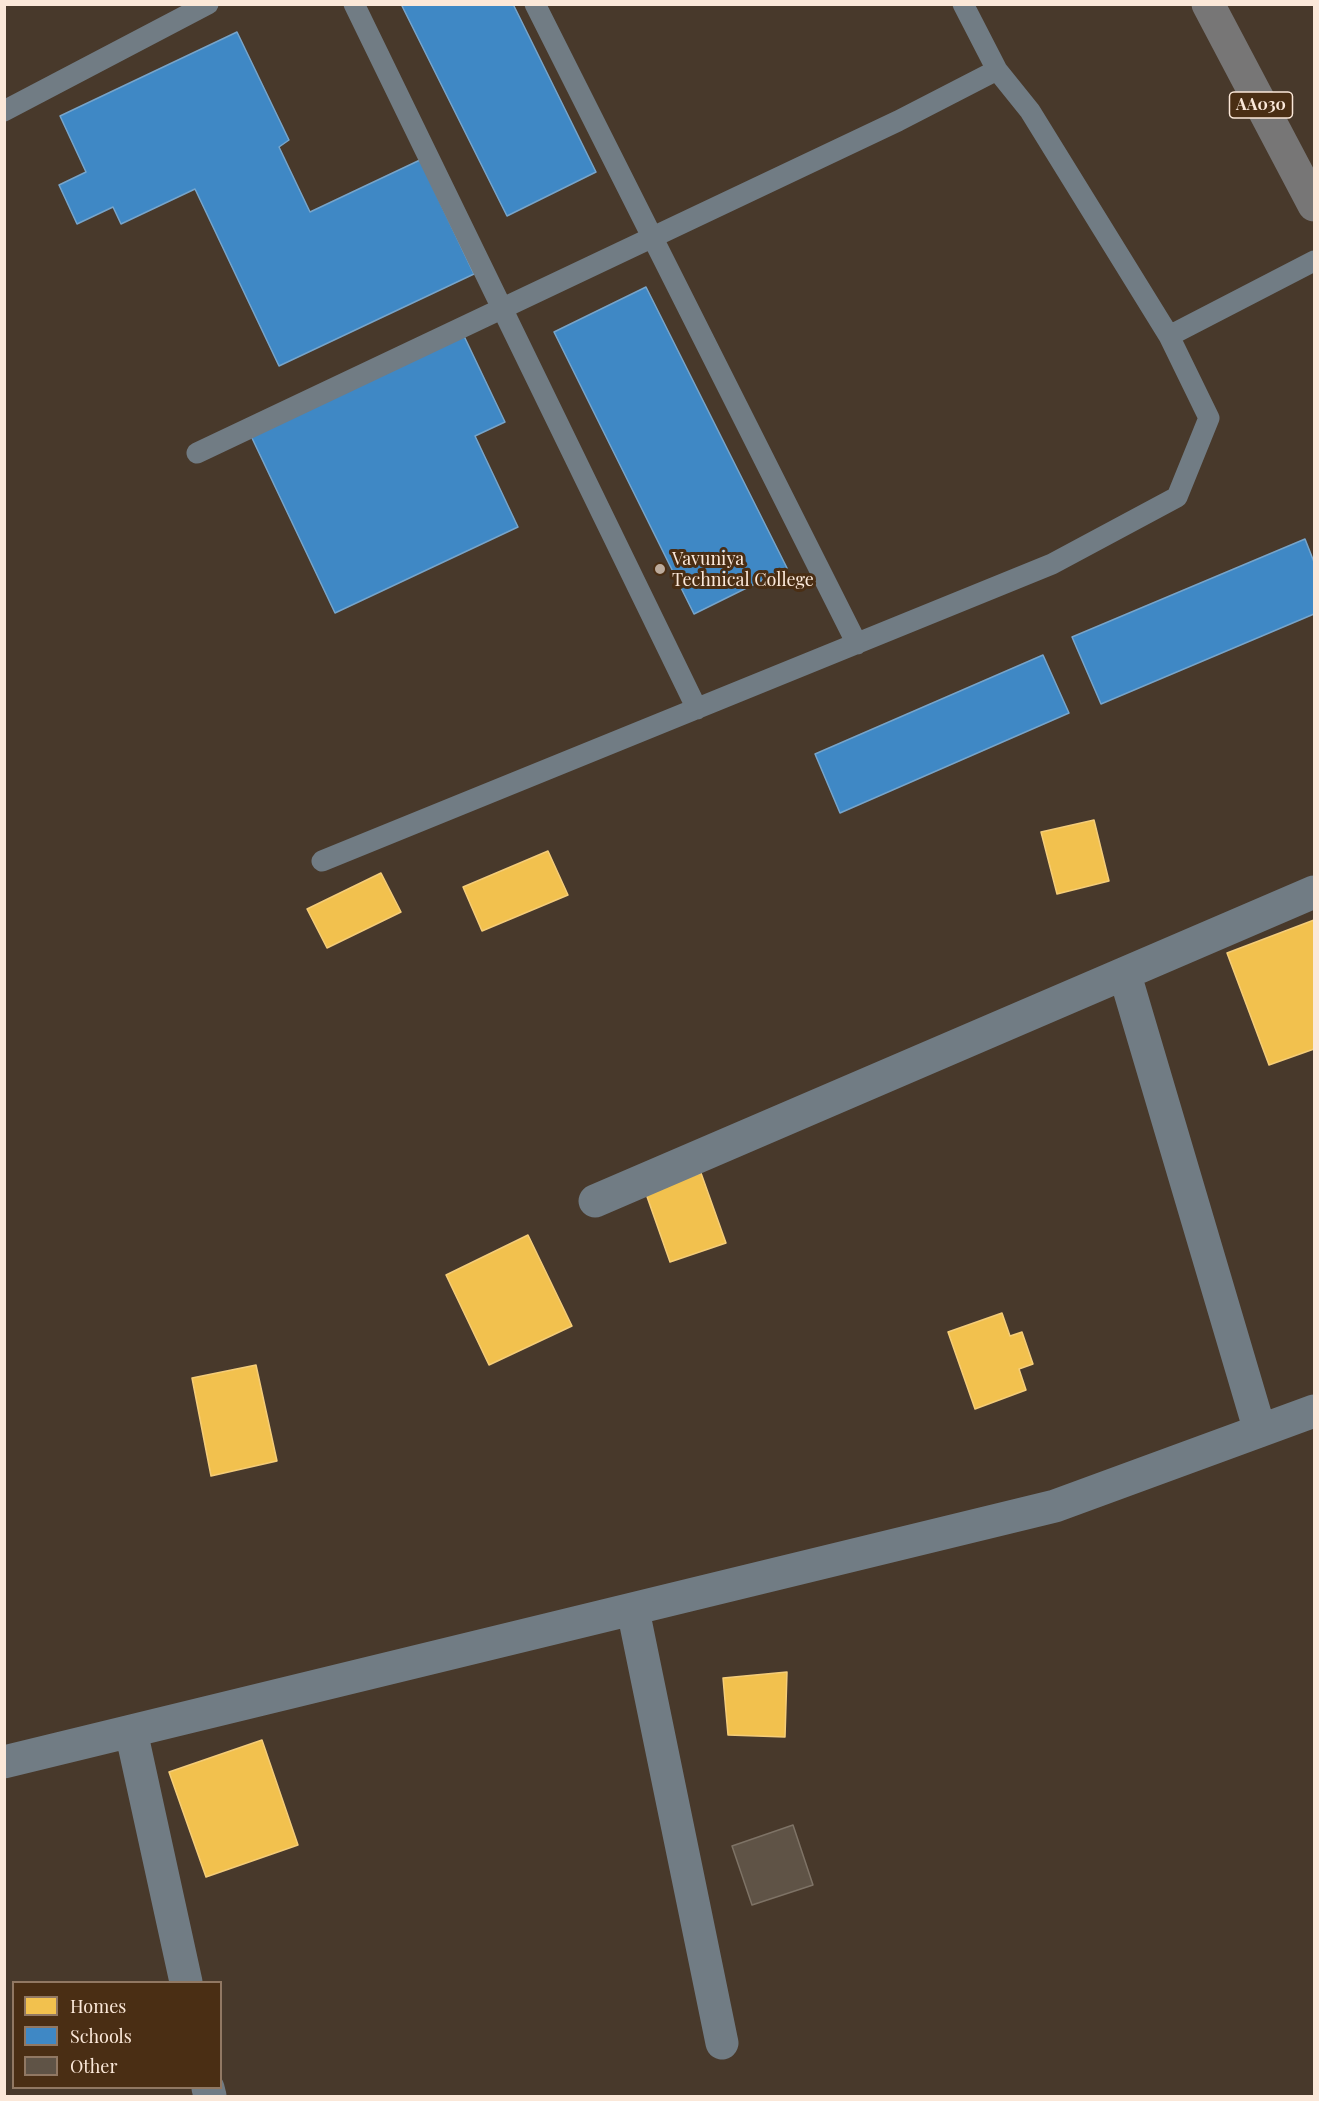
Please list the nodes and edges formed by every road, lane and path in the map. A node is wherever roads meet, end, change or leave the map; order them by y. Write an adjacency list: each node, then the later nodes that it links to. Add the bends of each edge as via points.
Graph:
1 (208, 4): 7 (lane)
2 (354, 4): 11 (lane)
3 (535, 4): 9 (lane)
4 (963, 4): 6 (lane)
5 (1208, 4): 8 (highway, AA030)
6 (997, 70): 9 (lane); 12 (lane, via 1030,111)
7 (4, 111)
8 (1314, 205)
9 (654, 237): 11 (lane); 14 (lane)
10 (1314, 261): 12 (lane)
11 (500, 309): 13 (lane); 15 (lane)
12 (1169, 336): 14 (lane, via 1209,418 1176,497 1052,564)
13 (197, 453)
14 (857, 645): 15 (lane)
15 (697, 709): 16 (lane)
16 (322, 861)
17 (1314, 892): 18 (street)
18 (1125, 975): 19 (street); 21 (street)
19 (595, 1201)
20 (1314, 1411): 21 (street)
21 (1260, 1431): 22 (street, via 1055,1506)
22 (633, 1610): 23 (street); 26 (street)
23 (131, 1731): 24 (street); 25 (street)
24 (4, 1762)
25 (186, 1981)
26 (722, 2043)

